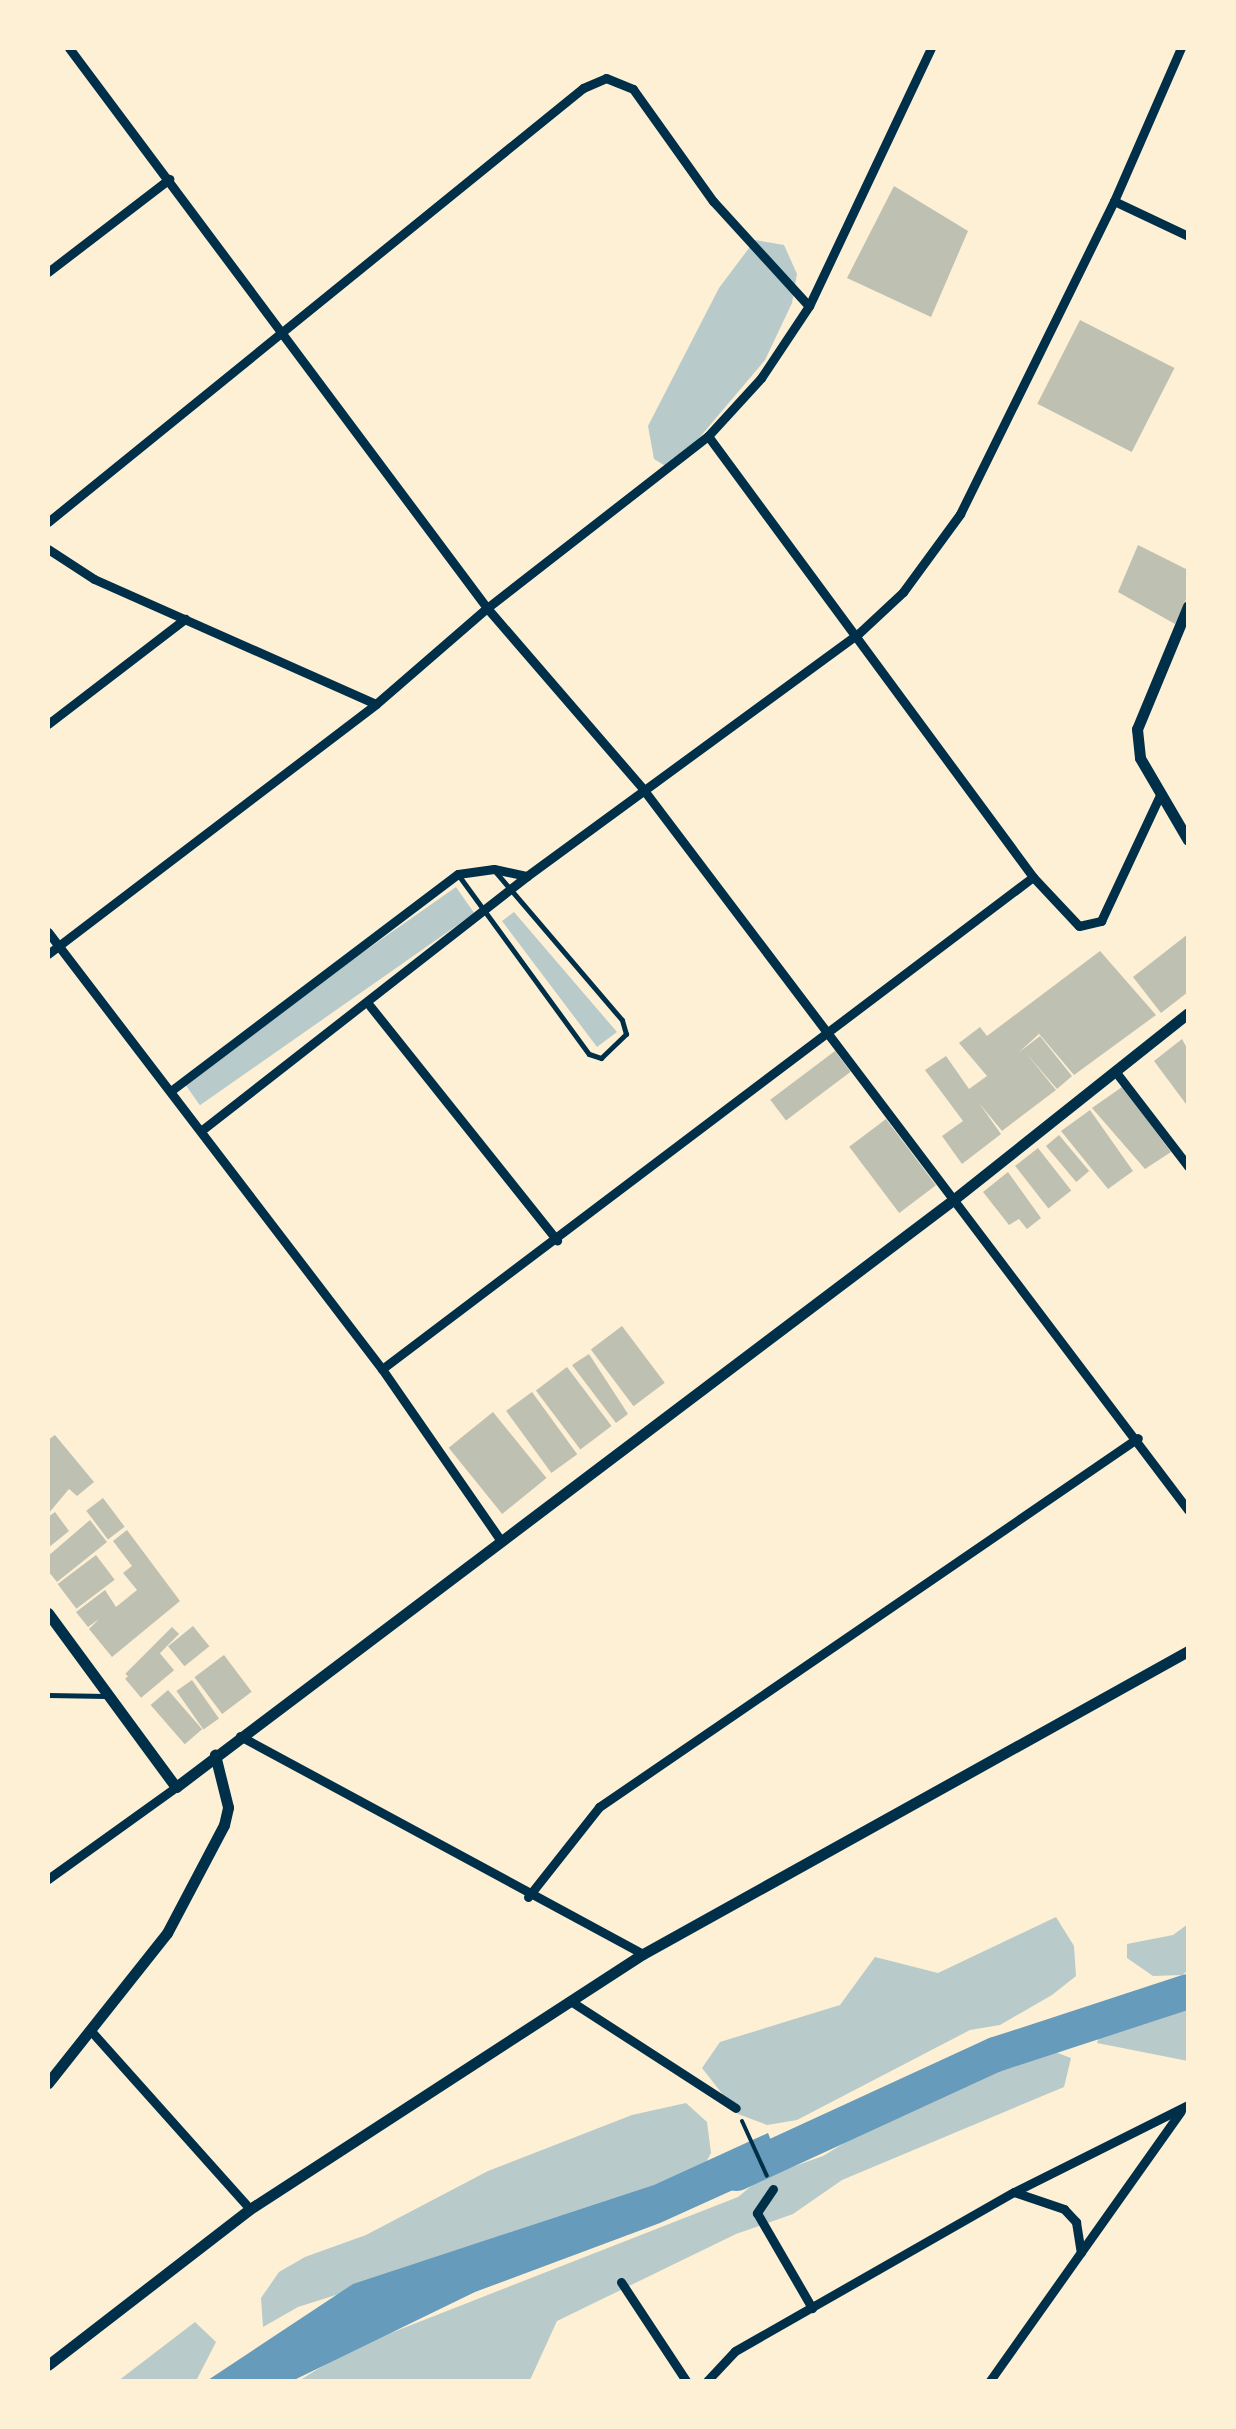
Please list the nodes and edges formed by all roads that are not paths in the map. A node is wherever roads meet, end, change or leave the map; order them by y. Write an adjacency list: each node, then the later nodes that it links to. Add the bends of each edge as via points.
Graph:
1 (69, 48): 4 (street)
2 (932, 48): 8 (street)
3 (1182, 48): 5 (street)
4 (169, 179): 7 (street); 9 (street)
5 (1114, 201): 6 (street); 16 (street, via 960,514 903,592)
6 (1188, 236)
7 (48, 272)
8 (809, 306): 9 (street, via 713,201 633,89 606,78 583,88); 10 (street, via 760,378)
9 (282, 332): 11 (street); 14 (street)
10 (708, 436): 14 (street); 16 (street)
11 (48, 522)
12 (48, 550): 15 (street, via 94,579)
13 (1188, 606): 20 (street, via 1137,729 1140,758)
14 (487, 608): 17 (street); 19 (street)
15 (185, 618): 17 (street); 18 (street)
16 (858, 634): 19 (street); 25 (street)
17 (376, 704): 29 (street)
18 (48, 724)
19 (643, 789): 24 (street); 33 (street)
20 (1160, 795): 21 (street); 25 (street, via 1101,921 1079,926)
21 (1188, 840)
22 (494, 869): 23 (street); 24 (street); 26 (lane)
23 (458, 874): 27 (lane); 35 (street)
24 (527, 876): 26 (street)
25 (1034, 877): 33 (street)
26 (512, 892): 27 (street); 27 (lane, via 622,1020 626,1034 600,1058 589,1054)
27 (487, 911): 31 (street)
28 (48, 932): 29 (street)
29 (58, 946): 30 (street); 35 (street)
30 (48, 954)
31 (370, 1006): 36 (street); 39 (street)
32 (1188, 1013): 34 (street)
33 (828, 1032): 38 (street); 39 (street)
34 (1116, 1071): 37 (street); 38 (street)
35 (172, 1090): 36 (street)
36 (202, 1130): 40 (street)
37 (1188, 1166)
38 (954, 1200): 41 (street); 43 (street)
39 (557, 1240): 40 (street)
40 (382, 1369): 43 (street)
41 (1138, 1438): 42 (street); 52 (street, via 599,1807)
42 (1188, 1510)
43 (501, 1540): 48 (street)
44 (48, 1613): 47 (street)
45 (1188, 1652): 53 (street)
46 (48, 1695): 47 (lane)
47 (110, 1696): 50 (street)
48 (240, 1736): 49 (street); 52 (street)
49 (215, 1755): 50 (street); 55 (street, via 227,1795 224,1825 168,1933)
50 (176, 1787): 51 (street)
51 (48, 1879)
52 (528, 1896): 53 (street)
53 (643, 1954): 54 (street)
54 (572, 2002): 57 (street); 61 (street)
55 (91, 2031): 56 (street); 61 (street)
56 (48, 2083)
57 (736, 2108)
58 (1185, 2108): 60 (street); 62 (street)
59 (774, 2189): 64 (street, via 757,2214)
60 (1014, 2192): 62 (street, via 1064,2209 1076,2222); 64 (street)
61 (250, 2209): 65 (street)
62 (1081, 2254): 68 (street)
63 (621, 2282): 66 (street)
64 (812, 2308): 67 (street, via 735,2350)
65 (48, 2366)
66 (687, 2382)
67 (706, 2382)
68 (989, 2382)

